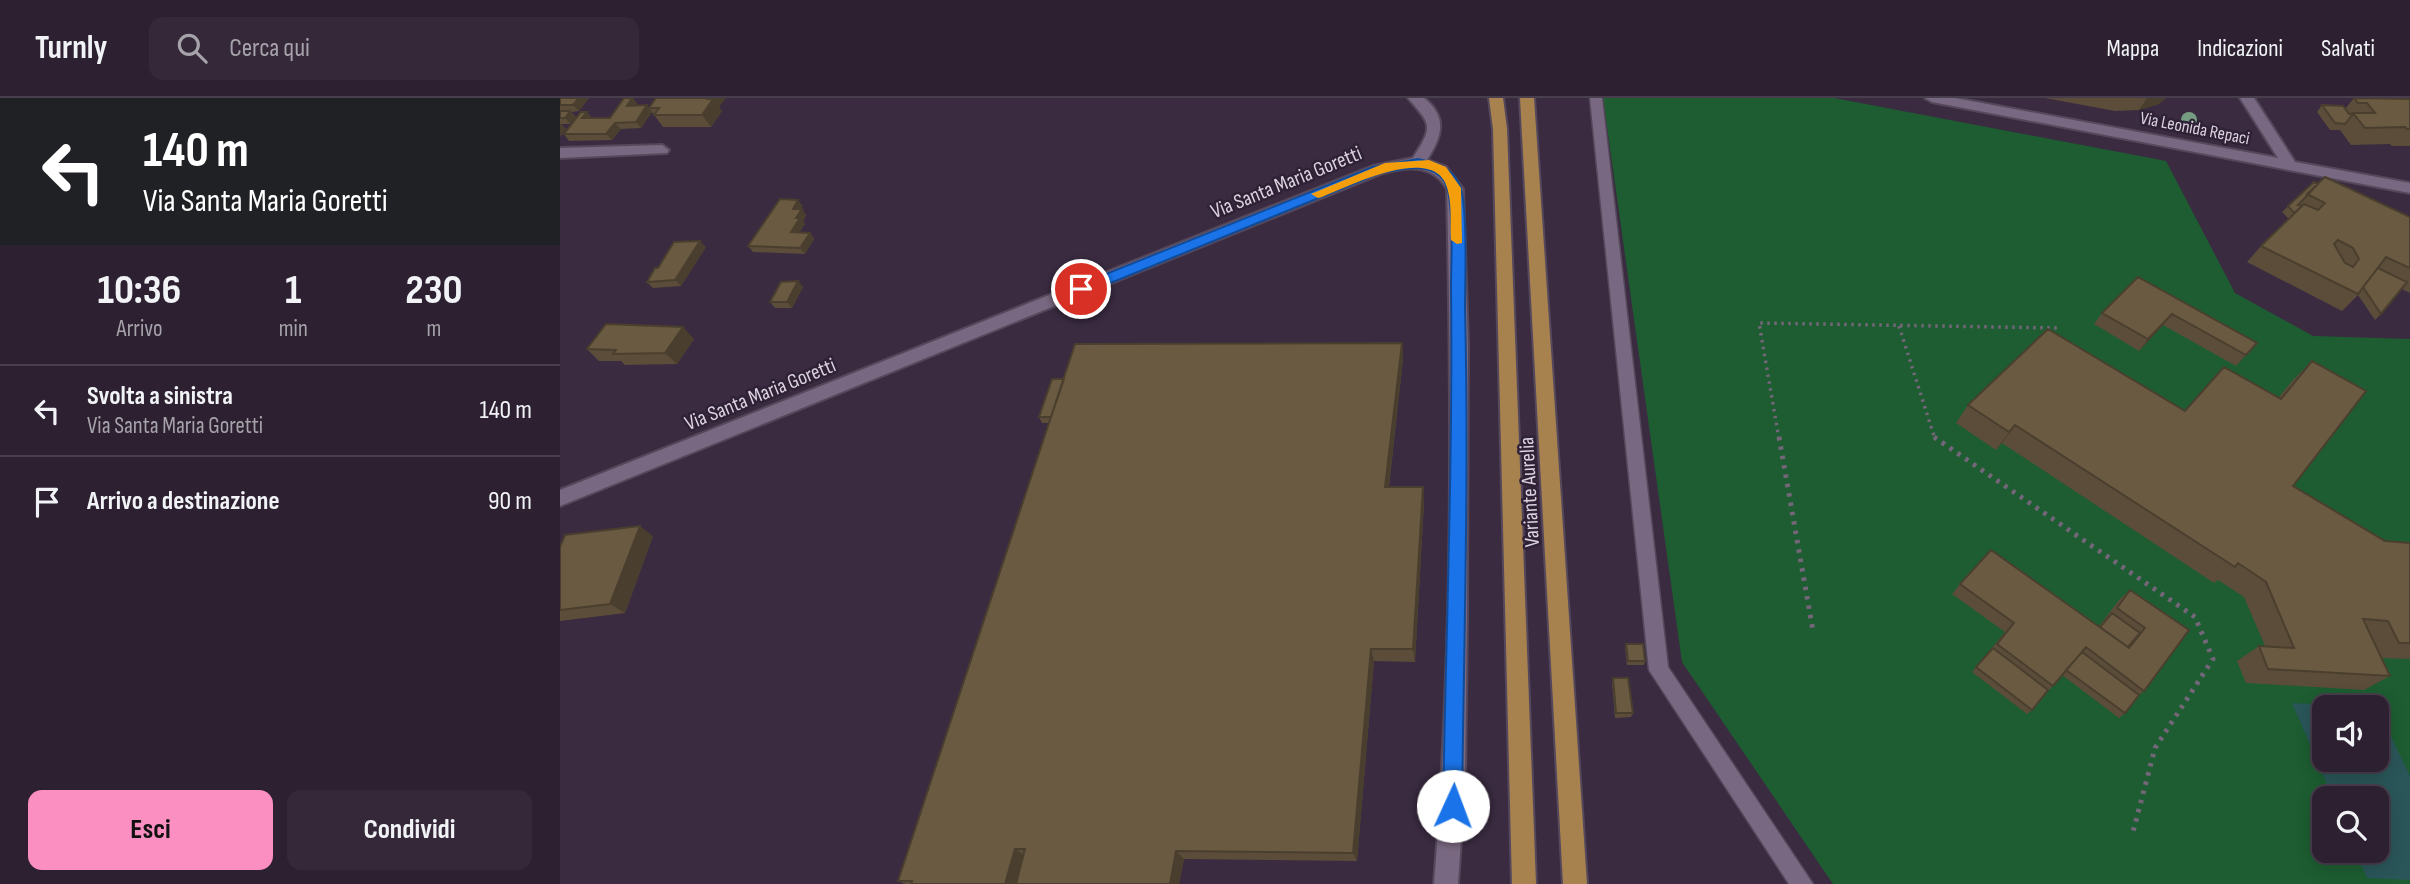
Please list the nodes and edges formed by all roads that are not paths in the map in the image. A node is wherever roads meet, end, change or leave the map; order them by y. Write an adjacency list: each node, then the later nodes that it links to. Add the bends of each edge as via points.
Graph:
1 (1415, 98): 9 (street, via 1432,112 1435,126)
2 (1496, 98): 14 (highway, Variante Aurelia)
3 (1527, 98): 15 (highway, Variante Aurelia)
4 (1596, 98): 16 (lane, via 1659,670)
5 (1932, 98): 10 (street, Via Leonida Repaci)
6 (2247, 98): 10 (street)
7 (662, 150): 8 (street)
8 (560, 153)
9 (1418, 163): 12 (street, Via Santa Maria Goretti, via 1378,169); 13 (street, via 1442,170 1452,181 1457,220 1457,615 1454,780)
10 (2290, 165): 11 (street, Via Leonida Repaci)
11 (2410, 188)
12 (560, 498)
13 (1446, 884)
14 (1524, 884)
15 (1575, 884)
16 (1802, 884)

